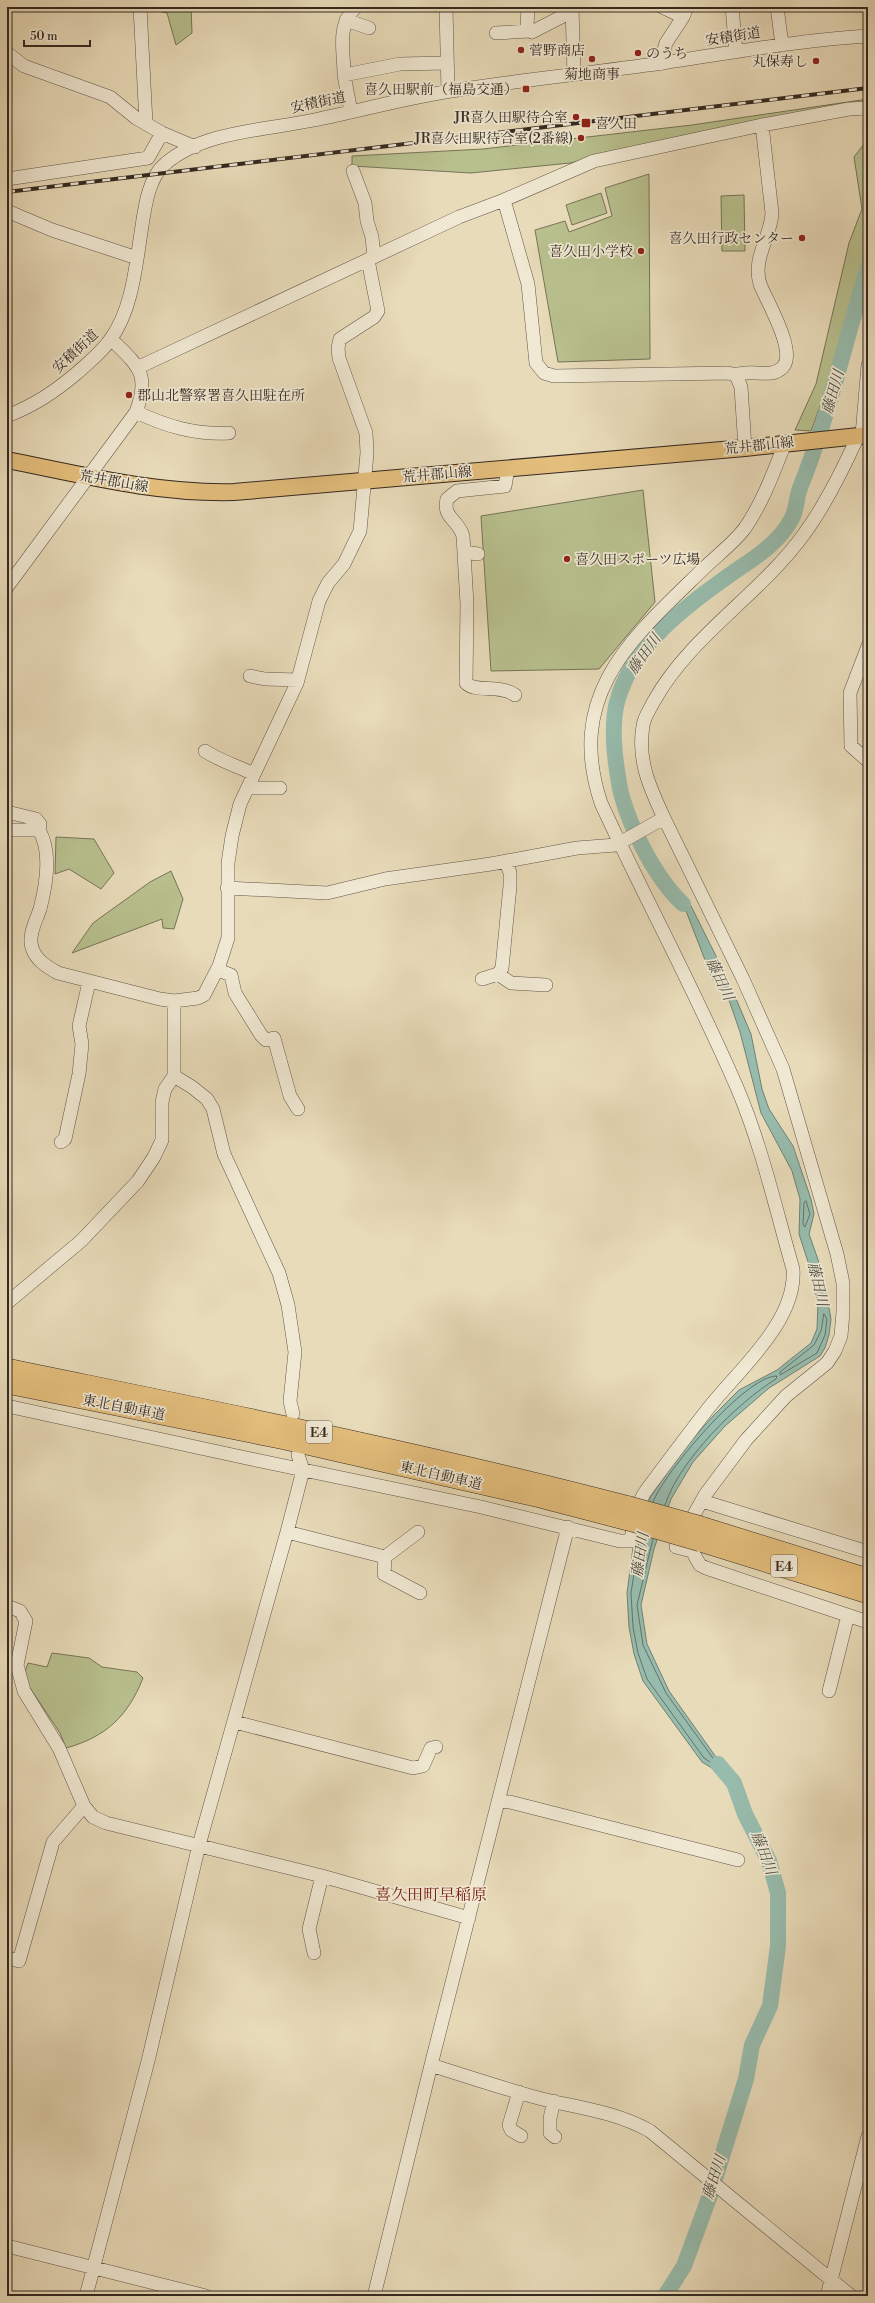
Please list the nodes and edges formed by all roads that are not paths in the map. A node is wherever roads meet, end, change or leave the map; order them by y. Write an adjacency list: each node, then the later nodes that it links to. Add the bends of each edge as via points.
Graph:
1 (140, 7): 25 (street)
2 (356, 7): 10 (street)
3 (446, 7): 18 (street)
4 (528, 7): 12 (street)
5 (662, 7): 9 (street)
6 (732, 7): 16 (street)
7 (777, 7): 15 (street)
8 (572, 10): 12 (street, via 535,32); 20 (street)
9 (685, 12): 19 (street, via 666,43)
10 (346, 20): 11 (street); 21 (street, via 342,33)
11 (369, 28)
12 (529, 31): 13 (street)
13 (496, 33)
14 (868, 36): 15 (street, 安積街道)
15 (782, 45): 16 (street, 安積街道)
16 (736, 52): 19 (street, 安積街道)
17 (7, 53): 25 (street, via 24,66 110,97)
18 (446, 63): 21 (street, via 400,64); 22 (street)
19 (660, 64): 20 (street, 安積街道)
20 (574, 74): 22 (street, 安積街道)
21 (344, 75): 24 (street)
22 (448, 91): 24 (street, 安積街道)
23 (868, 108): 26 (street, via 849,109)
24 (351, 112): 28 (street, 安積街道, via 239,133)
25 (146, 123): 27 (street)
26 (762, 125): 31 (street, via 594,161); 38 (street, via 772,213 760,253 758,273 763,290 777,317 786,358 783,367 775,373)
27 (162, 134): 28 (street); 30 (street, via 148,158)
28 (195, 147): 33 (street, 安積街道, via 166,163 157,175 144,214)
29 (353, 171): 34 (street, via 372,237)
30 (7, 179)
31 (504, 200): 34 (street, via 460,217); 38 (street, via 528,284 536,363 544,373 554,376 728,373)
32 (7, 211): 33 (street, via 52,230)
33 (137, 258): 35 (street, 安積街道, via 126,306)
34 (371, 258): 37 (street); 48 (street, via 378,311 374,317 343,336 338,348 339,358 366,433 367,453)
35 (111, 339): 37 (street); 40 (street, 安積街道, via 99,354 50,395)
36 (868, 365): 42 (street)
37 (139, 367): 39 (street, via 142,386)
38 (736, 375): 44 (street, via 741,387)
39 (136, 412): 41 (street, via 164,425 193,432); 47 (street)
40 (7, 416)
41 (229, 433)
42 (859, 436): 43 (main road, 荒井郡山線); 62 (street, via 804,535 764,580 675,670 648,712 643,724 640,748 648,785)
43 (790, 442): 44 (main road, 荒井郡山線); 65 (street, via 744,528 634,638 609,674 599,697 593,718 593,778 601,803)
44 (745, 448): 46 (main road, 荒井郡山線)
45 (7, 460): 47 (main road, 荒井郡山線)
46 (508, 468): 48 (main road, 荒井郡山線); 49 (street, via 505,486 457,491 447,499 446,513 462,531)
47 (87, 476): 48 (main road, 荒井郡山線, via 130,485 199,493); 51 (street)
48 (363, 481): 54 (street, via 360,531 344,564 328,583 318,601)
49 (464, 552): 50 (street); 55 (street, via 467,604 466,683 472,688 508,690)
50 (478, 554)
51 (7, 587)
52 (868, 646): 57 (street, via 850,693 851,746)
53 (250, 676): 54 (street)
54 (298, 680): 58 (street)
55 (515, 695)
56 (205, 751): 58 (street, via 217,759)
57 (868, 761)
58 (254, 774): 59 (street)
59 (248, 788): 60 (street); 67 (street, via 240,804 232,836)
60 (280, 788)
61 (7, 812): 64 (street, via 36,819 40,824)
62 (660, 821): 65 (street); 84 (street, via 743,979 783,1068 843,1283 841,1336 835,1351 827,1363 786,1396 766,1417)
63 (7, 830): 64 (street)
64 (38, 830): 71 (street, via 42,836 46,875 32,936 32,948 36,956 51,970)
65 (621, 842): 66 (street, via 616,845 576,848); 86 (street, via 738,1091 794,1269 794,1279 791,1296 765,1341 707,1410 645,1493 630,1541 620,1541)
66 (506, 861): 67 (street, via 384,879 327,893); 69 (street, via 510,873 510,886 502,968)
67 (227, 888): 68 (street, via 229,930)
68 (218, 970): 73 (street, via 204,995); 75 (street, via 231,975 236,993 261,1035 266,1040 274,1038 290,1096)
69 (498, 974): 70 (street); 72 (street, via 511,983)
70 (482, 980)
71 (89, 982): 73 (street); 76 (street, via 79,1026 82,1044 79,1074 64,1139)
72 (546, 985)
73 (174, 1001): 74 (street)
74 (174, 1076): 77 (street, via 165,1089 162,1102 162,1140 138,1181 81,1241); 81 (street, via 207,1099 213,1109 224,1154 279,1273 289,1311 295,1352 290,1401)
75 (298, 1109)
76 (61, 1142)
77 (7, 1303)
78 (7, 1368): 85 (highway, 東北自動車道 / E4, via 288,1425 500,1473)
79 (7, 1384): 85 (highway, 東北自動車道 / E4, via 285,1440 540,1498)
80 (7, 1406): 83 (street)
81 (293, 1414)
82 (298, 1455): 83 (street)
83 (303, 1470): 86 (street, via 417,1492); 87 (street)
84 (702, 1501): 90 (street); 96 (street, via 676,1547 692,1551 700,1565 706,1568)
85 (628, 1513): 89 (highway, 東北自動車道 / E4, bridge)
86 (568, 1527): 101 (street)
87 (287, 1532): 91 (street); 99 (street)
88 (418, 1532): 91 (street)
89 (700, 1534): 92 (highway, 東北自動車道 / E4); 94 (highway, 東北自動車道 / E4)
90 (868, 1552)
91 (385, 1557): 93 (street, via 384,1574)
92 (868, 1578)
93 (420, 1593)
94 (868, 1594)
95 (7, 1606): 102 (street, via 20,1611 26,1621 17,1665 24,1691 59,1748)
96 (848, 1615): 97 (street); 98 (street)
97 (868, 1622)
98 (830, 1691)
99 (235, 1722): 100 (street, via 413,1768 423,1766 431,1748); 103 (street)
100 (436, 1747)
101 (499, 1800): 104 (street); 106 (street)
102 (84, 1806): 103 (street, via 93,1817 106,1823); 108 (street, via 53,1842 19,1961)
103 (199, 1845): 105 (street); 116 (street, via 148,2061)
104 (738, 1860)
105 (322, 1876): 106 (street); 107 (street, via 309,1929)
106 (469, 1918): 109 (street)
107 (314, 1953)
108 (7, 1958)
109 (431, 2065): 110 (street); 120 (street)
110 (519, 2092): 111 (street); 112 (street, via 508,2121 511,2130)
111 (554, 2101): 114 (street, via 549,2126 550,2133); 117 (street, via 615,2114 659,2137)
112 (521, 2136)
113 (868, 2136): 117 (street)
114 (556, 2137)
115 (7, 2246): 116 (street)
116 (93, 2267): 118 (street); 119 (street)
117 (831, 2281): 121 (street); 122 (street)
118 (86, 2296)
119 (206, 2296)
120 (374, 2296)
121 (827, 2296)
122 (851, 2296)

